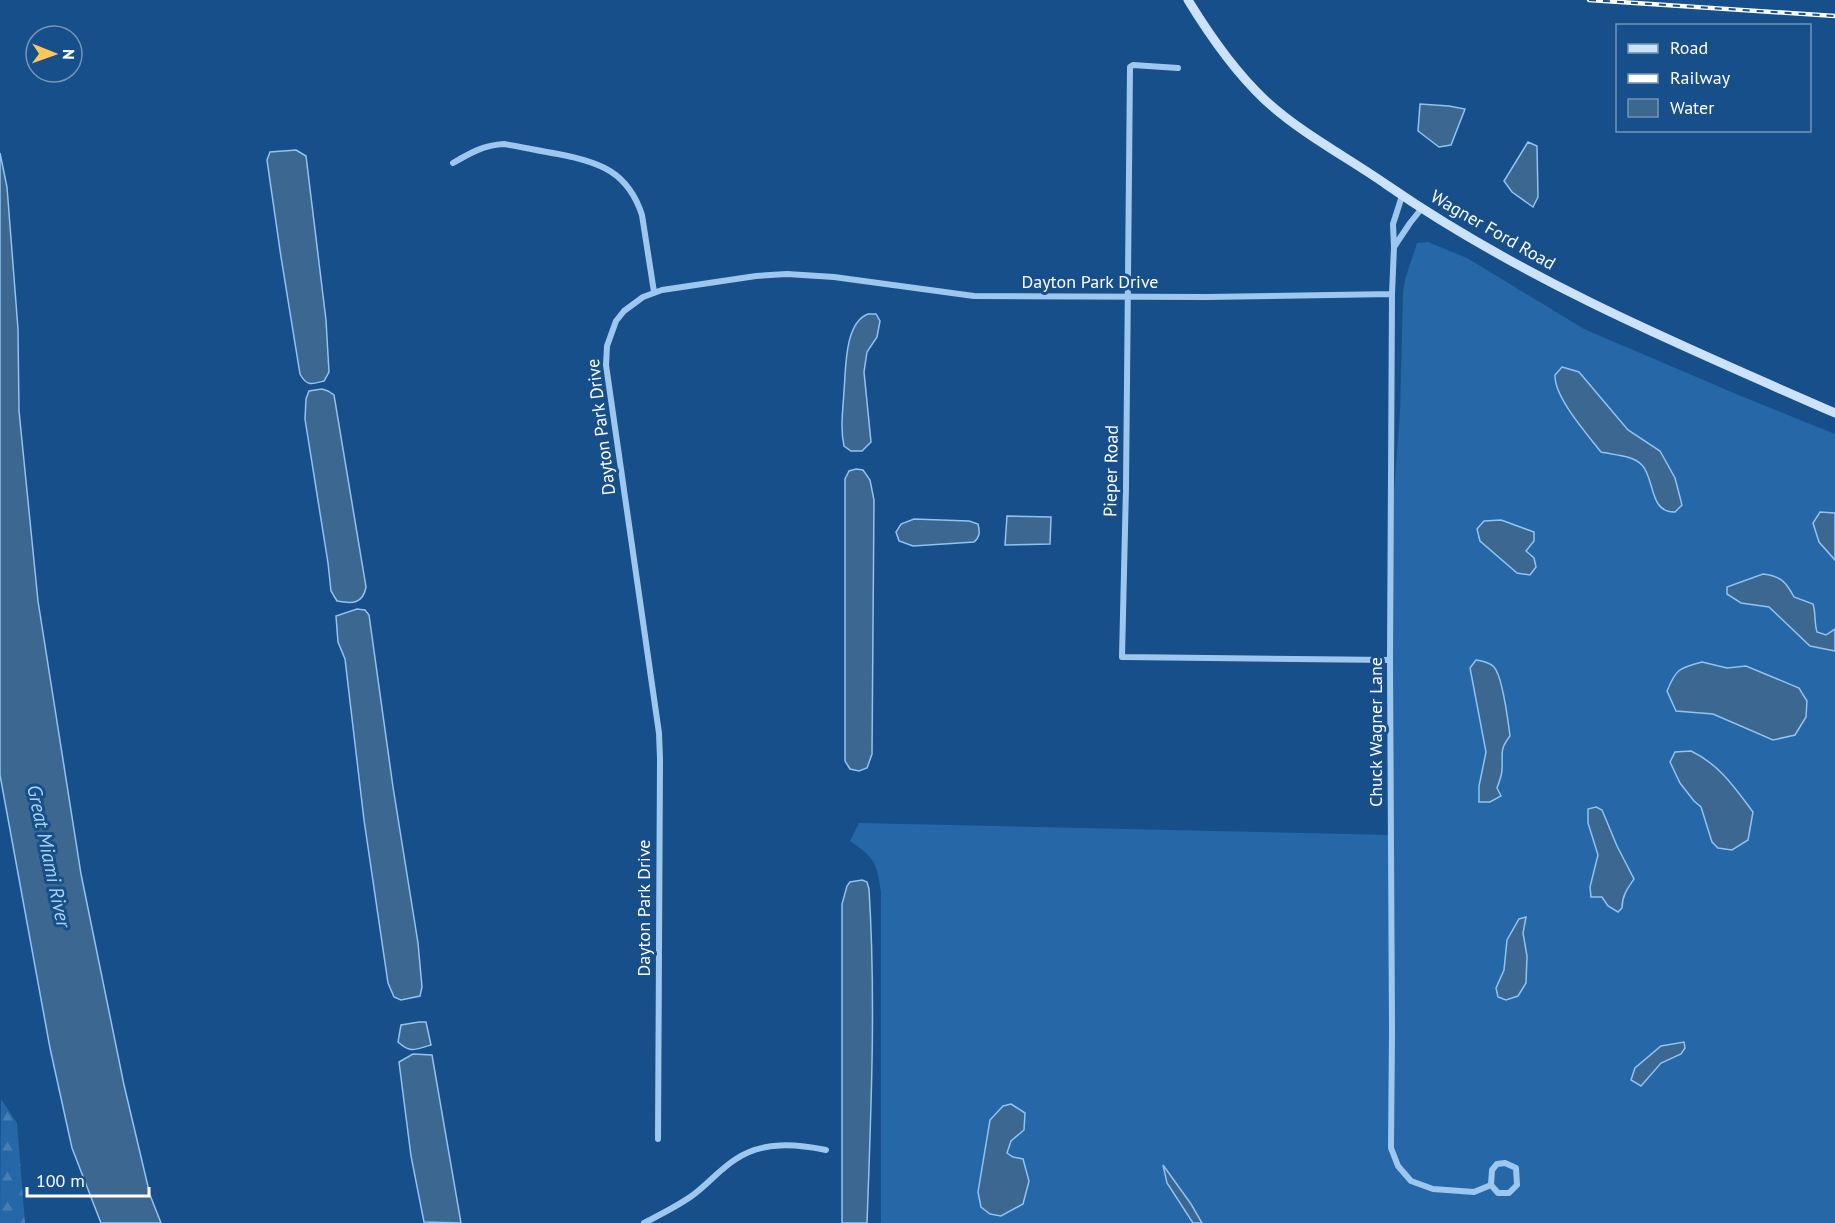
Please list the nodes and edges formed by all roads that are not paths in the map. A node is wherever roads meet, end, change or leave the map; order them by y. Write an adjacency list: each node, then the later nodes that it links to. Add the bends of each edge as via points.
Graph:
1 (1189, 2): 4 (main road, Wagner Ford Road, via 1229,61 1266,101 1312,137)
2 (1178, 68): 9 (street, Pieper Road, via 1130,67)
3 (453, 163): 7 (street, via 476,150 504,144 588,161 610,170 625,183 639,206)
4 (1402, 196): 5 (main road, Wagner Ford Road); 6 (street, Chuck Wagner Lane, via 1393,224)
5 (1422, 208): 6 (street); 10 (main road, Wagner Ford Road, via 1557,286)
6 (1394, 247): 8 (street, Chuck Wagner Lane)
7 (654, 292): 9 (street, Dayton Park Drive, via 747,276 787,274 974,296); 12 (street, Dayton Park Drive, via 632,304 616,321 607,346 606,365 659,733)
8 (1392, 294): 9 (street, Dayton Park Drive); 11 (street, Chuck Wagner Lane)
9 (1127, 297): 11 (street, Pieper Road, via 1122,657)
10 (1835, 413)
11 (1390, 660): 14 (street, Chuck Wagner Lane, via 1391,1149 1398,1166 1411,1181 1433,1189 1474,1192)
12 (658, 1139)
13 (826, 1150): 15 (street, via 805,1146 755,1150 734,1160 691,1196)
14 (1491, 1185): 14 (street, Chuck Wagner Lane, via 1498,1192 1509,1193 1517,1185 1516,1168 1497,1164 1492,1170)
15 (644, 1223)

